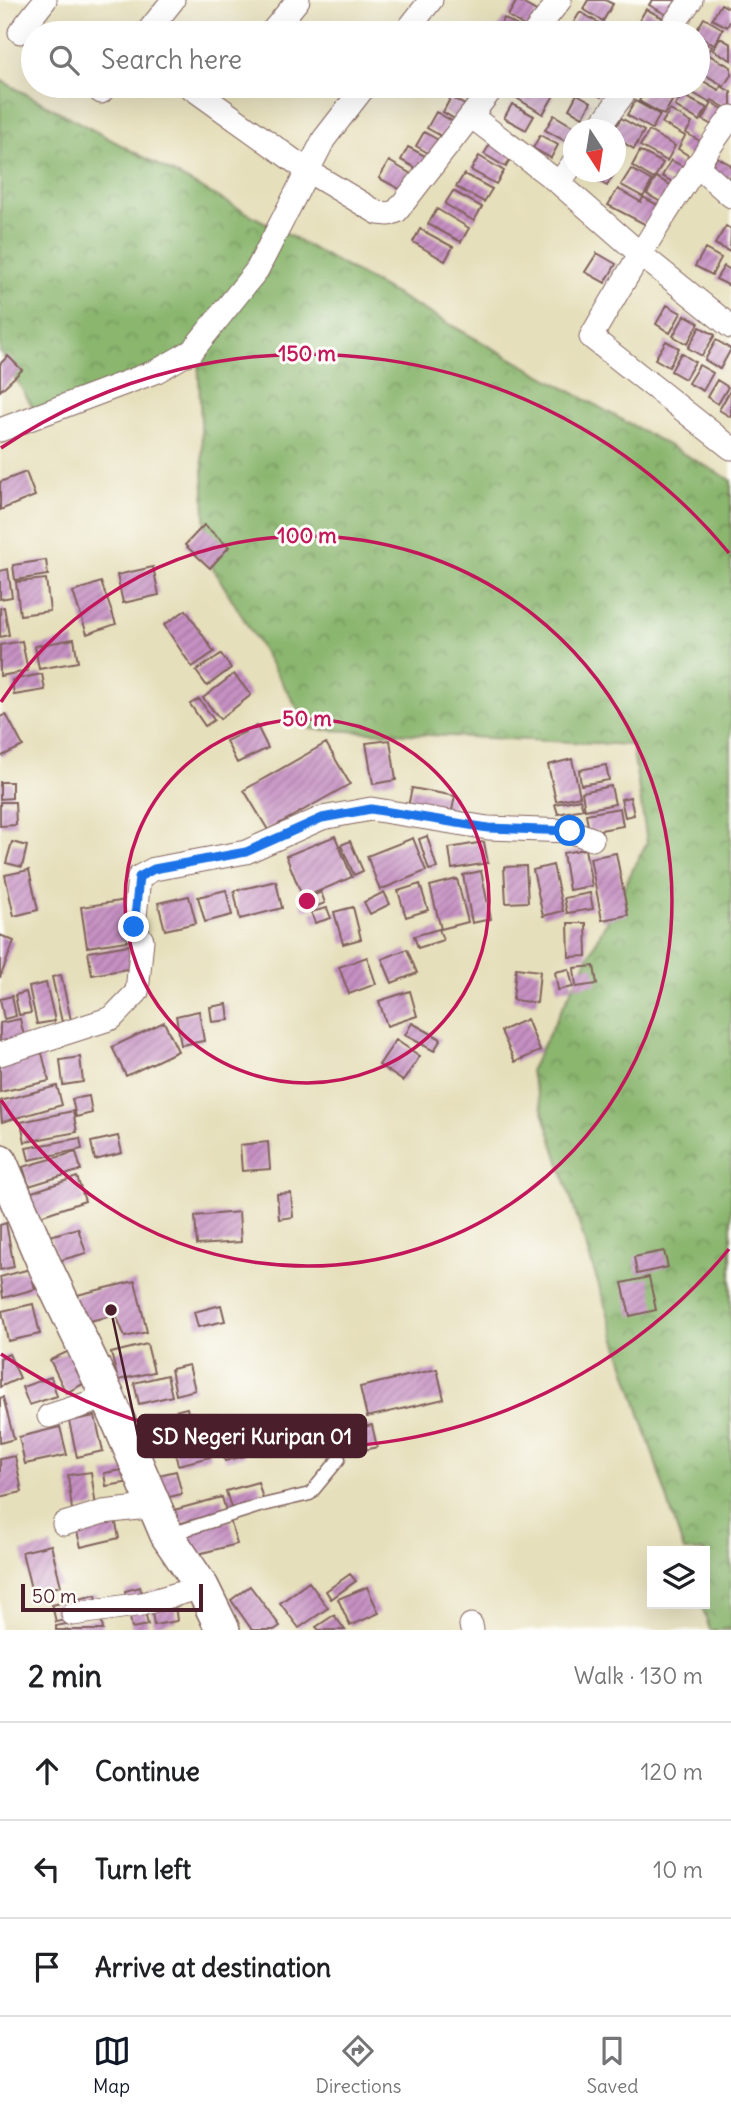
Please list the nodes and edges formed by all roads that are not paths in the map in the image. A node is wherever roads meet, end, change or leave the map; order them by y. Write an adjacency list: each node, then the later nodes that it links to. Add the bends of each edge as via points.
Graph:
1 (45, 0): 7 (street)
2 (173, 0): 8 (street)
3 (298, 0): 9 (street)
4 (430, 0): 10 (street)
5 (560, 0): 11 (street)
6 (691, 0): 12 (street)
7 (29, 21)
8 (156, 21)
9 (281, 21)
10 (414, 21)
11 (543, 21)
12 (676, 21)
13 (225, 98): 21 (street)
14 (356, 98): 21 (street, via 324,139)
15 (485, 98): 17 (street)
16 (620, 98): 19 (street)
17 (471, 116): 21 (street, via 397,211 389,214 378,213); 23 (street)
18 (731, 117): 20 (street)
19 (605, 119)
20 (696, 165): 24 (street); 25 (street)
21 (308, 170): 27 (street, via 257,270 192,351 157,371)
22 (563, 177): 23 (street)
23 (559, 183): 25 (street)
24 (731, 196)
25 (639, 253): 26 (street); 28 (street, via 591,337)
26 (731, 327)
27 (0, 430)
28 (731, 448)
29 (592, 839): 30 (street, via 570,831 488,828 371,809 322,818 246,852 154,869 139,877 136,889 134,927 142,940 137,992 112,1018)
30 (0, 1055)
31 (0, 1161): 32 (street)
32 (108, 1397): 33 (street); 35 (street)
33 (49, 1416)
34 (339, 1459): 35 (lane, via 310,1493)
35 (162, 1521): 36 (street, via 103,1511); 37 (street)
36 (64, 1524)
37 (202, 1587): 38 (street, via 142,1604); 39 (street)
38 (73, 1614)
39 (223, 1630)

